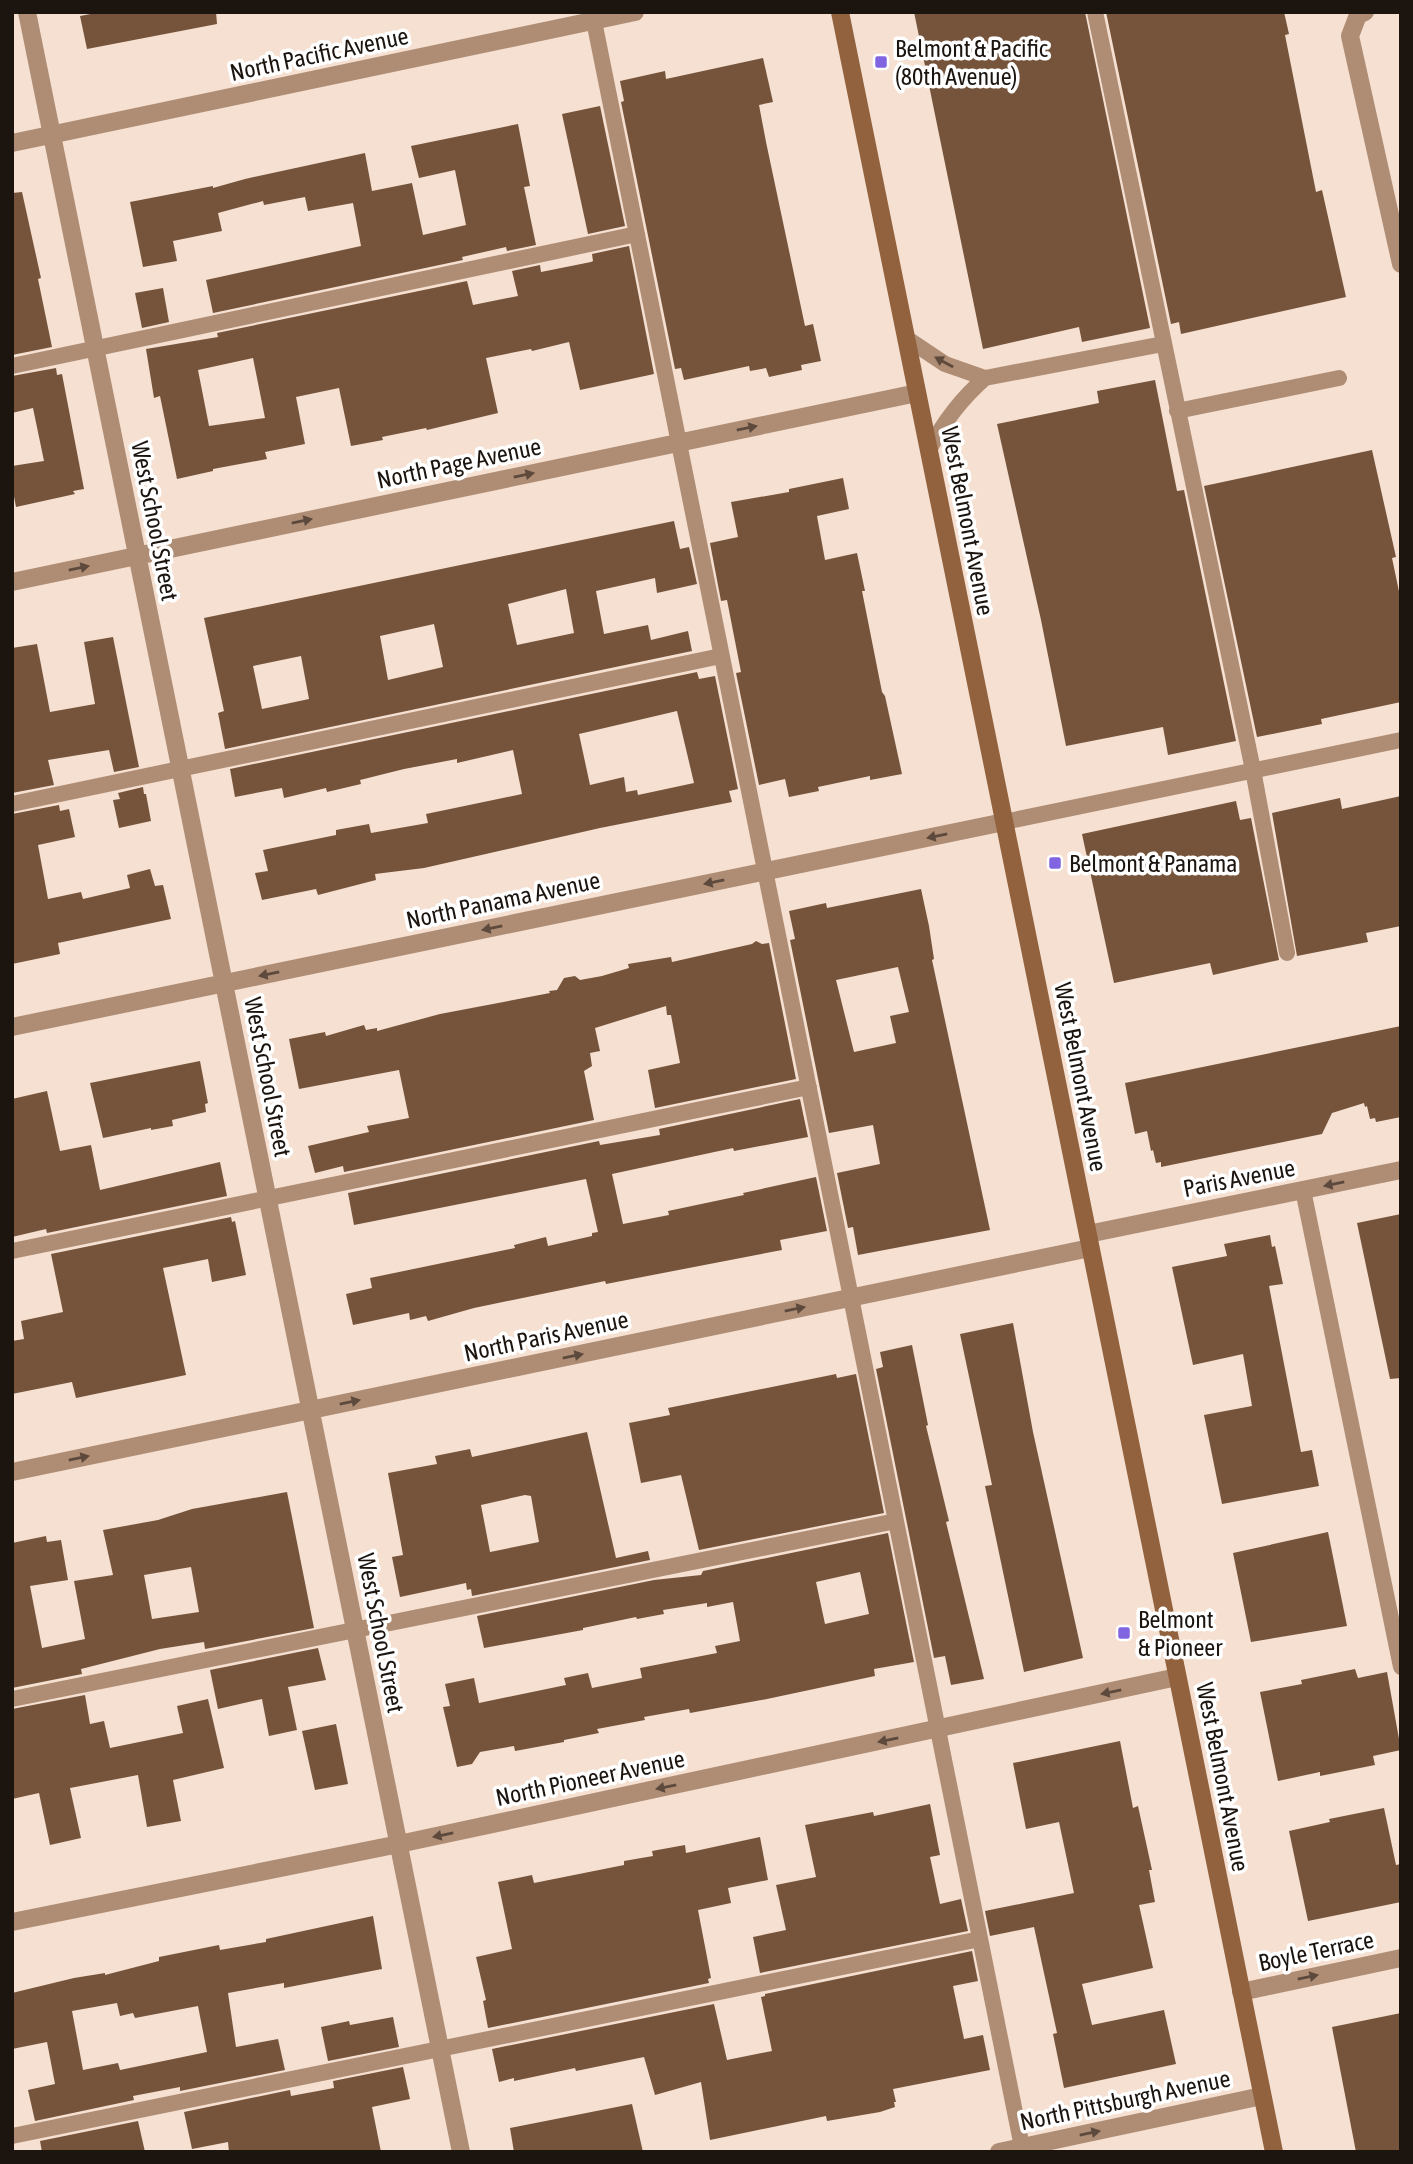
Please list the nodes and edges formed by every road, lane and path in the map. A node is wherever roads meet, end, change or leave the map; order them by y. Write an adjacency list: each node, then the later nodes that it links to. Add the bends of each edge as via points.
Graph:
1 (27, 12): 8 (street, West School Street)
2 (635, 12): 6 (street, North Pacific Avenue)
3 (840, 12): 13 (main road, West Belmont Avenue)
4 (1095, 12): 14 (lane)
5 (1365, 12): 10 (street, via 1358,15 1350,36)
6 (615, 14): 7 (street, North Pacific Avenue)
7 (594, 21): 8 (street, North Pacific Avenue); 11 (lane)
8 (52, 135): 9 (street, North Pacific Avenue); 15 (street, West School Street)
9 (12, 143)
10 (1395, 207): 12 (street)
11 (636, 234): 15 (lane); 21 (lane)
12 (1401, 264)
13 (906, 338): 17 (lane, one-way to 13, via 945,365); 19 (main road, West Belmont Avenue)
14 (1163, 344): 17 (lane); 20 (lane)
15 (95, 348): 16 (lane); 23 (street, West School Street)
16 (12, 366)
17 (985, 378): 22 (lane, via 946,419)
18 (1339, 379): 20 (lane)
19 (917, 393): 21 (street, North Page Avenue, one-way to 19); 22 (main road, West Belmont Avenue)
20 (1177, 411): 28 (lane)
21 (679, 442): 23 (street, North Page Avenue, one-way to 21); 25 (lane)
22 (929, 450): 30 (main road, West Belmont Avenue)
23 (137, 556): 24 (street, North Page Avenue, one-way to 23); 27 (street, West School Street)
24 (12, 582)
25 (721, 656): 27 (lane); 31 (lane)
26 (1401, 740): 28 (lane)
27 (180, 770): 29 (lane); 33 (street, West School Street)
28 (1253, 770): 30 (lane); 32 (lane)
29 (12, 804)
30 (1004, 822): 31 (street, North Panama Avenue, one-way to 31); 39 (main road, West Belmont Avenue)
31 (765, 871): 33 (street, North Panama Avenue, one-way to 33); 35 (lane)
32 (1287, 953)
33 (224, 983): 34 (street, North Panama Avenue); 38 (street, West School Street)
34 (12, 1027)
35 (809, 1087): 38 (lane); 41 (lane)
36 (1401, 1170): 37 (street, Paris Avenue, one-way to 37)
37 (1303, 1190): 39 (street, Paris Avenue); 46 (lane)
38 (267, 1198): 40 (lane); 42 (street, West School Street)
39 (1089, 1241): 41 (street, North Paris Avenue); 47 (main road, West Belmont Avenue)
40 (12, 1251)
41 (851, 1298): 42 (street, North Paris Avenue, one-way to 41); 44 (lane)
42 (311, 1410): 43 (street, North Paris Avenue, one-way to 42); 45 (street, West School Street)
43 (12, 1472)
44 (896, 1521): 45 (lane); 49 (lane)
45 (355, 1629): 48 (lane); 50 (street, West School Street)
46 (1401, 1667)
47 (1177, 1677): 49 (street, North Pioneer Avenue, one-way to 49); 54 (main road, West Belmont Avenue)
48 (12, 1699)
49 (938, 1730): 50 (street, North Pioneer Avenue, one-way to 50); 52 (lane)
50 (399, 1844): 51 (street, North Pioneer Avenue); 55 (street, West School Street)
51 (12, 1922)
52 (980, 1939): 55 (lane); 58 (lane)
53 (1401, 1958): 54 (street, Boyle Terrace, one-way to 53)
54 (1241, 1992): 56 (main road, West Belmont Avenue)
55 (440, 2050): 57 (lane); 59 (street, West School Street)
56 (1262, 2096): 58 (street, North Pittsburgh Avenue, one-way to 56); 61 (main road, West Belmont Avenue)
57 (12, 2136)
58 (1022, 2149): 60 (street, North Pittsburgh Avenue)
59 (461, 2152)
60 (999, 2152)
61 (1274, 2152)

